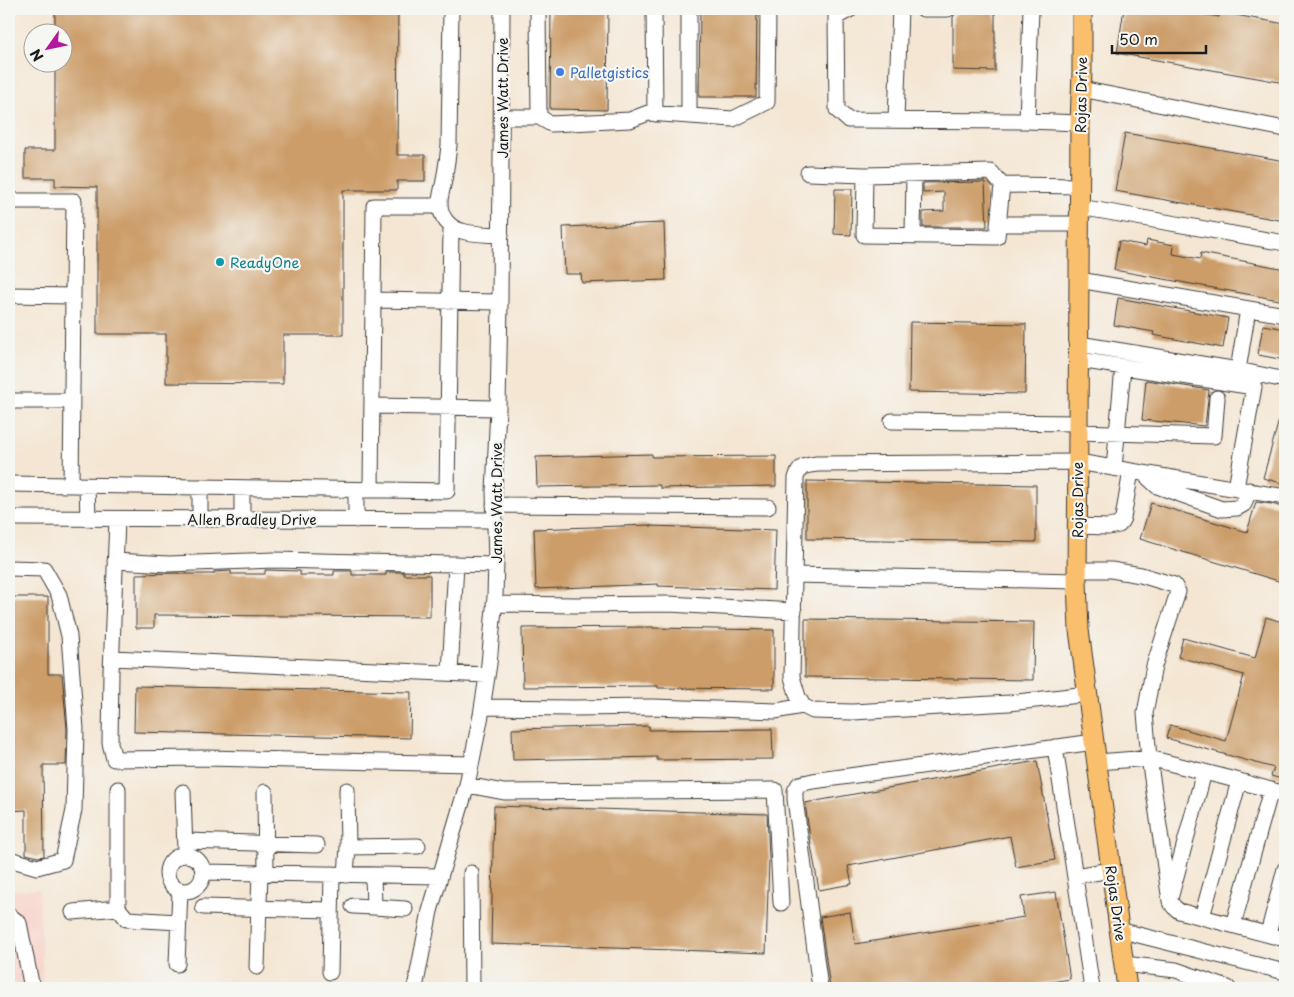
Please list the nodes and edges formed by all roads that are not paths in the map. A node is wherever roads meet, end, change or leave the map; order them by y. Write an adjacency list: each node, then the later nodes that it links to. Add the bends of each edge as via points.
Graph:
1 (451, 9): 28 (street, via 449,145)
2 (502, 9): 16 (street, James Watt Drive)
3 (538, 9): 17 (street)
4 (654, 9): 14 (street)
5 (689, 9): 15 (street)
6 (768, 9): 15 (street, via 767,102 733,119)
7 (851, 9): 18 (street, via 836,17 837,110 848,120)
8 (900, 9): 18 (street)
9 (923, 9): 10 (street)
10 (948, 9)
11 (1031, 9): 19 (street)
12 (1082, 9): 13 (main road, Rojas Drive)
13 (1081, 89): 20 (main road, Rojas Drive); 21 (street)
14 (655, 114): 15 (street); 17 (street, via 648,113 630,120 550,124)
15 (689, 116)
16 (502, 117): 17 (street); 32 (street, James Watt Drive)
17 (539, 117)
18 (896, 120): 19 (street)
19 (1027, 121): 20 (street)
20 (1080, 122): 26 (main road, Rojas Drive)
21 (1285, 129)
22 (808, 173): 24 (street)
23 (914, 174): 24 (street); 25 (street, via 991,172); 33 (street)
24 (865, 175): 33 (street, via 864,235)
25 (1002, 185): 26 (street); 30 (street)
26 (1080, 186): 29 (main road, Rojas Drive)
27 (9, 200): 37 (street, via 74,201)
28 (440, 206): 31 (street, via 444,220); 38 (street, via 374,206)
29 (1080, 215): 30 (street); 34 (street); 35 (main road, Rojas Drive)
30 (998, 224): 33 (street, via 997,237)
31 (451, 227): 32 (street, via 473,234); 39 (street)
32 (501, 235): 40 (street, James Watt Drive)
33 (913, 235)
34 (1285, 243)
35 (1079, 280): 41 (street); 43 (main road, Rojas Drive)
36 (9, 295): 37 (street)
37 (73, 296): 49 (street)
38 (373, 300): 39 (street); 50 (street)
39 (450, 301): 40 (street); 51 (street)
40 (500, 302): 52 (street, James Watt Drive)
41 (1248, 309): 42 (street); 45 (street)
42 (1285, 315)
43 (1079, 352): 44 (street); 45 (street); 54 (main road, Rojas Drive)
44 (1123, 367): 55 (street); 64 (street, via 1254,387)
45 (1238, 370): 46 (street)
46 (1285, 380)
47 (1217, 398): 55 (street, via 1214,436)
48 (9, 401): 49 (street)
49 (72, 402): 60 (street)
50 (372, 406): 51 (street); 65 (street)
51 (448, 407): 52 (street); 65 (street, via 447,491)
52 (498, 408): 67 (street, James Watt Drive)
53 (892, 421): 54 (street)
54 (1078, 428): 55 (street); 56 (main road, Rojas Drive)
55 (1117, 433): 57 (street)
56 (1078, 462): 57 (street); 76 (main road, Rojas Drive); 81 (street, via 805,466 798,471 796,478)
57 (1114, 468): 58 (street)
58 (1137, 472): 64 (street); 64 (street, via 1157,486 1222,510 1244,504); 76 (street, via 1119,525)
59 (9, 484): 60 (street)
60 (72, 485): 61 (street)
61 (87, 486): 62 (street); 70 (street)
62 (200, 487): 63 (street); 72 (street)
63 (242, 488): 65 (street); 73 (street)
64 (1243, 489): 66 (street)
65 (364, 490): 74 (street)
66 (1285, 497)
67 (494, 505): 68 (street); 75 (street, James Watt Drive)
68 (768, 507)
69 (9, 518): 70 (street, Allen Bradley Drive)
70 (88, 519): 71 (street, Allen Bradley Drive)
71 (117, 519): 72 (street, Allen Bradley Drive); 77 (street)
72 (200, 519): 73 (street, Allen Bradley Drive)
73 (242, 519): 74 (street, Allen Bradley Drive)
74 (356, 520): 75 (street, Allen Bradley Drive)
75 (494, 520): 79 (street, James Watt Drive)
76 (1077, 526): 82 (main road, Rojas Drive)
77 (116, 561): 78 (street, via 169,564 274,560); 85 (street)
78 (456, 564): 79 (street); 86 (street)
79 (496, 565): 83 (street, James Watt Drive)
80 (9, 568): 109 (street, via 44,569 59,594 69,636 76,729 74,810 63,860 37,867)
81 (794, 575): 82 (street); 84 (street)
82 (1077, 576): 88 (main road, Rojas Drive, via 1079,630); 93 (street, via 1111,570 1174,585 1178,592 1154,666 1145,713)
83 (494, 604): 84 (street, via 668,604); 87 (street, James Watt Drive)
84 (794, 611): 89 (street, via 792,678)
85 (112, 658): 86 (street); 95 (street, via 110,743 114,759)
86 (450, 673): 87 (street)
87 (487, 675): 90 (street, James Watt Drive)
88 (1088, 694): 89 (street, via 1009,703 853,712 813,711); 91 (main road, Rojas Drive)
89 (804, 706): 90 (street, via 776,711)
90 (483, 707): 95 (street, James Watt Drive)
91 (1094, 742): 92 (street); 94 (main road, Rojas Drive)
92 (1055, 747): 118 (street); 145 (street, via 800,784 795,791 795,799)
93 (1149, 758): 94 (street); 96 (street); 120 (street)
94 (1098, 762): 111 (main road, Rojas Drive)
95 (471, 764): 98 (street, James Watt Drive)
96 (1204, 772): 97 (street); 120 (street)
97 (1239, 781): 103 (street); 131 (street)
98 (467, 785): 117 (street, James Watt Drive); 121 (street, via 504,792 775,790)
99 (118, 789): 125 (street)
100 (347, 790): 107 (street)
101 (183, 792): 108 (street)
102 (265, 792): 104 (street)
103 (1278, 792): 133 (street)
104 (265, 842): 105 (street); 108 (street); 113 (street)
105 (317, 845)
106 (418, 846): 107 (street)
107 (348, 847): 115 (street)
108 (185, 848): 112 (street, via 198,860); 119 (street, via 171,861 167,872 170,884)
109 (9, 859)
110 (1285, 869): 135 (street)
111 (1111, 870): 118 (street); 134 (main road, Rojas Drive)
112 (203, 872): 113 (street); 119 (street, via 196,887)
113 (263, 872): 115 (street); 126 (street)
114 (471, 873): 144 (street)
115 (339, 874): 116 (street); 128 (street)
116 (373, 875): 117 (street); 124 (street)
117 (440, 876): 143 (street, James Watt Drive)
118 (1075, 876): 146 (street)
119 (180, 890): 132 (street)
120 (1170, 901): 131 (street, via 1179,911)
121 (781, 903)
122 (203, 906): 126 (street)
123 (353, 906): 124 (street)
124 (374, 907): 127 (street)
125 (118, 908): 129 (street); 132 (street, via 126,919)
126 (258, 908): 128 (street); 139 (street)
127 (405, 909)
128 (331, 910): 140 (street)
129 (73, 912)
130 (9, 915): 142 (street, via 19,923)
131 (1202, 917): 133 (street)
132 (179, 922): 137 (street)
133 (1233, 925): 135 (street)
134 (1120, 930): 138 (main road, Rojas Drive); 141 (street)
135 (1268, 934): 136 (street)
136 (1285, 939)
137 (177, 964)
138 (1124, 964): 147 (main road, Rojas Drive); 148 (street, via 1176,970)
139 (257, 967)
140 (330, 972)
141 (1285, 972)
142 (32, 988)
143 (415, 988)
144 (472, 988)
145 (820, 988)
146 (1092, 988)
147 (1127, 988)
148 (1228, 988)

